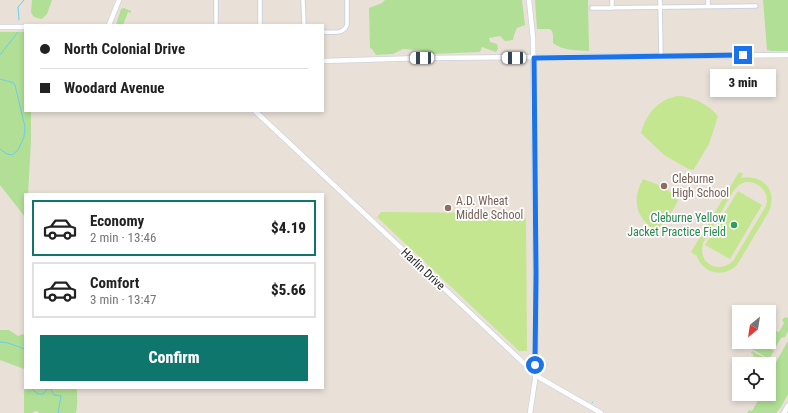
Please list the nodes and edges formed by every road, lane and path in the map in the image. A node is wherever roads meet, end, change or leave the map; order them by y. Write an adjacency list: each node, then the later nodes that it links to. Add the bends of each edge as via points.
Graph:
1 (119, 0): 15 (street)
2 (216, 0): 16 (street)
3 (260, 0): 17 (street)
4 (303, 0): 18 (street)
5 (347, 0): 21 (street, via 346,28 341,32)
6 (529, 0): 24 (street)
7 (612, 0): 14 (street)
8 (660, 0): 12 (street)
9 (708, 0): 10 (street)
10 (708, 6): 11 (street); 12 (street)
11 (756, 6)
12 (660, 7): 14 (street); 23 (street)
13 (592, 8): 14 (street)
14 (612, 8)
15 (111, 24)
16 (216, 24)
17 (260, 24)
18 (304, 24)
19 (0, 27): 20 (street)
20 (24, 27)
21 (324, 32)
22 (788, 55): 23 (street)
23 (661, 56): 24 (street)
24 (534, 58): 25 (street); 27 (street)
25 (324, 61)
26 (256, 112): 27 (street, Harlin Drive)
27 (536, 374): 29 (street); 30 (street, Harlin Drive)
28 (788, 406): 31 (main road)
29 (530, 413)
30 (601, 413)
31 (784, 413)

